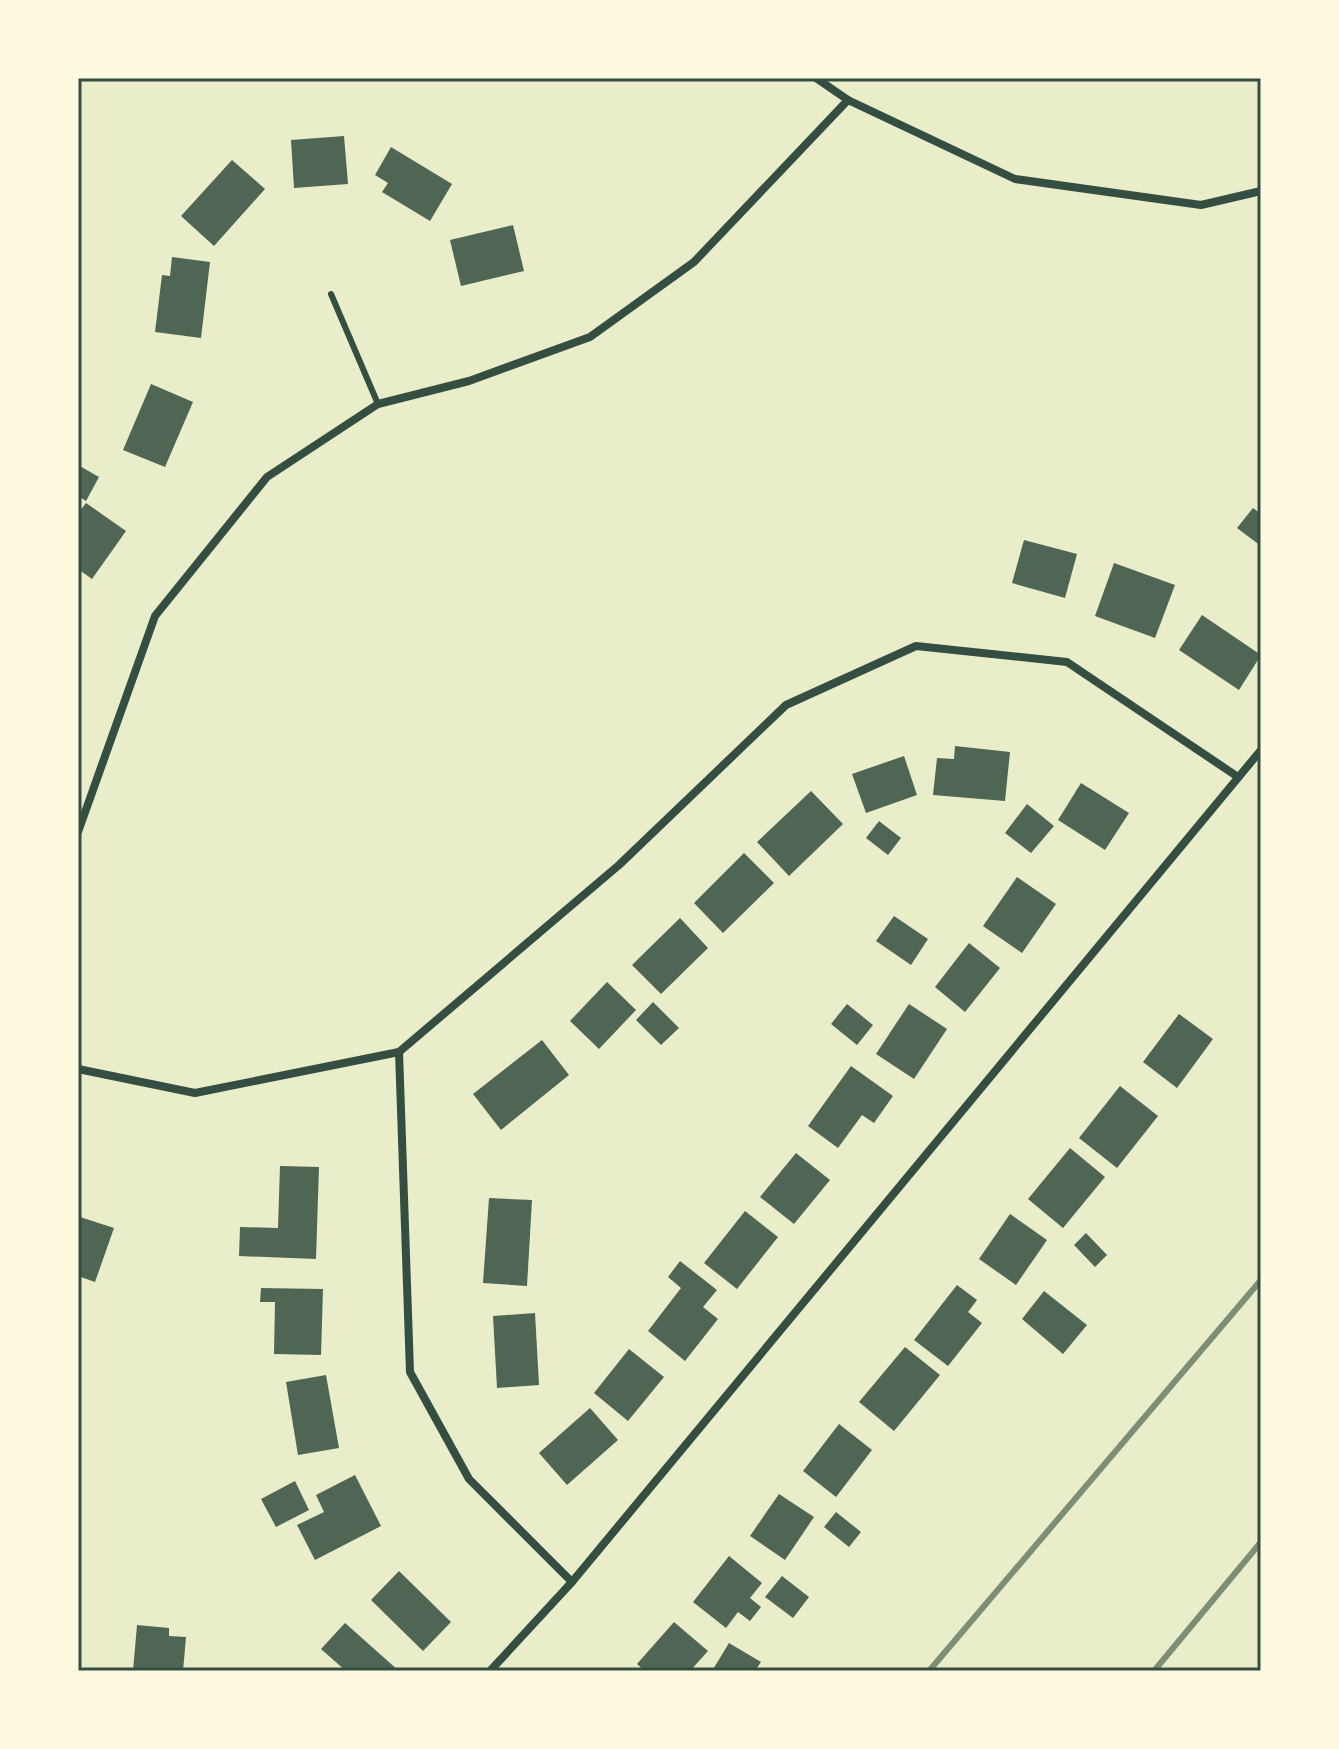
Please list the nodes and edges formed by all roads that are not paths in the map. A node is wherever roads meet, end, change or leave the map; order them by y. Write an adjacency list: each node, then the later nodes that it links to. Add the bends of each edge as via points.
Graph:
1 (816, 78): 2 (street)
2 (848, 100): 3 (street, via 1015,179 1201,205); 5 (street, via 694,262 590,337 469,381)
3 (1261, 191)
4 (331, 294): 5 (lane)
5 (378, 404): 8 (street, via 267,477 155,616)
6 (1261, 750): 7 (street)
7 (1238, 777): 9 (street, via 1067,662 916,646 786,705 619,865); 11 (street)
8 (78, 832)
9 (399, 1052): 10 (street, via 195,1093); 11 (street, via 410,1372 469,1479)
10 (78, 1069)
11 (572, 1582): 12 (street)
12 (490, 1671)

